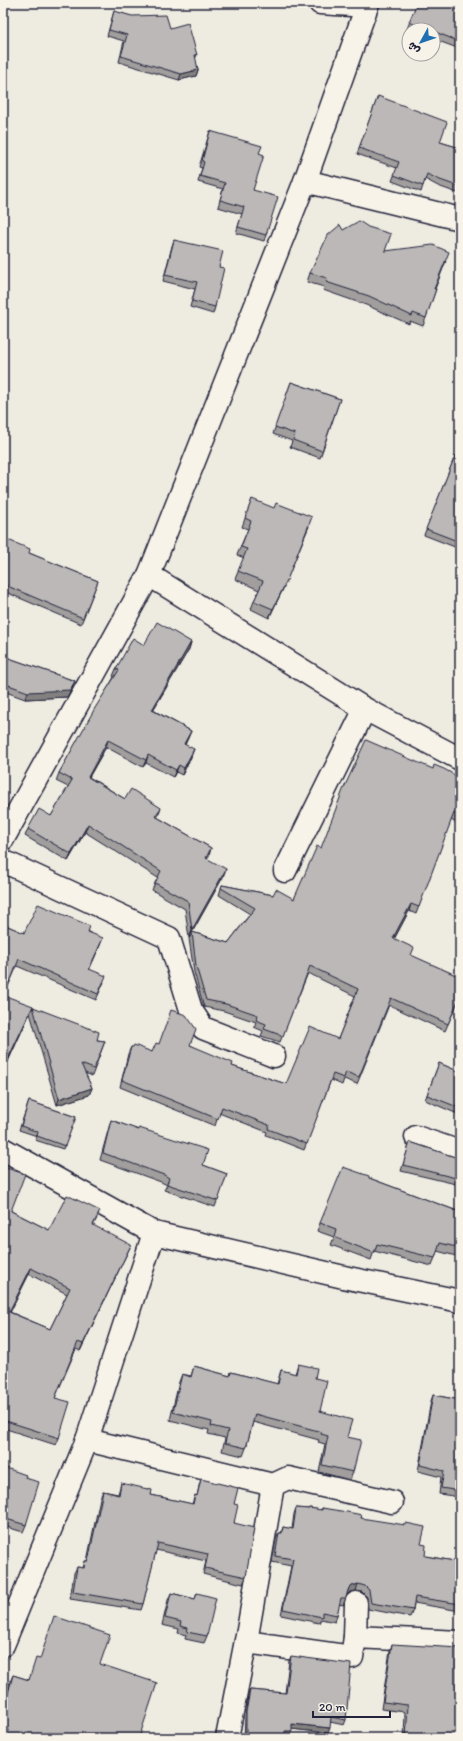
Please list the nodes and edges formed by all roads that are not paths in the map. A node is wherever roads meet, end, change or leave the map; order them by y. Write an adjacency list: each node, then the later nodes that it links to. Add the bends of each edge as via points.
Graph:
1 (320, 3): 2 (street)
2 (368, 5): 3 (street)
3 (305, 181): 4 (street); 5 (street)
4 (460, 219)
5 (149, 575): 6 (street); 8 (street)
6 (365, 709): 7 (street); 10 (street)
7 (460, 759)
8 (3, 839)
9 (3, 861): 11 (street, via 169,938 191,1010 203,1028)
10 (285, 871)
11 (274, 1056)
12 (416, 1137): 14 (street)
13 (3, 1148): 15 (street)
14 (460, 1152)
15 (154, 1233): 16 (street, via 348,1278); 17 (street)
16 (460, 1300)
17 (87, 1440): 18 (street); 24 (street)
18 (273, 1485): 19 (street, via 288,1478); 22 (street)
19 (392, 1502)
20 (356, 1603): 21 (street)
21 (355, 1637): 22 (street, via 352,1657); 23 (street)
22 (246, 1642): 25 (street)
23 (460, 1642)
24 (3, 1645)
25 (227, 1738)

